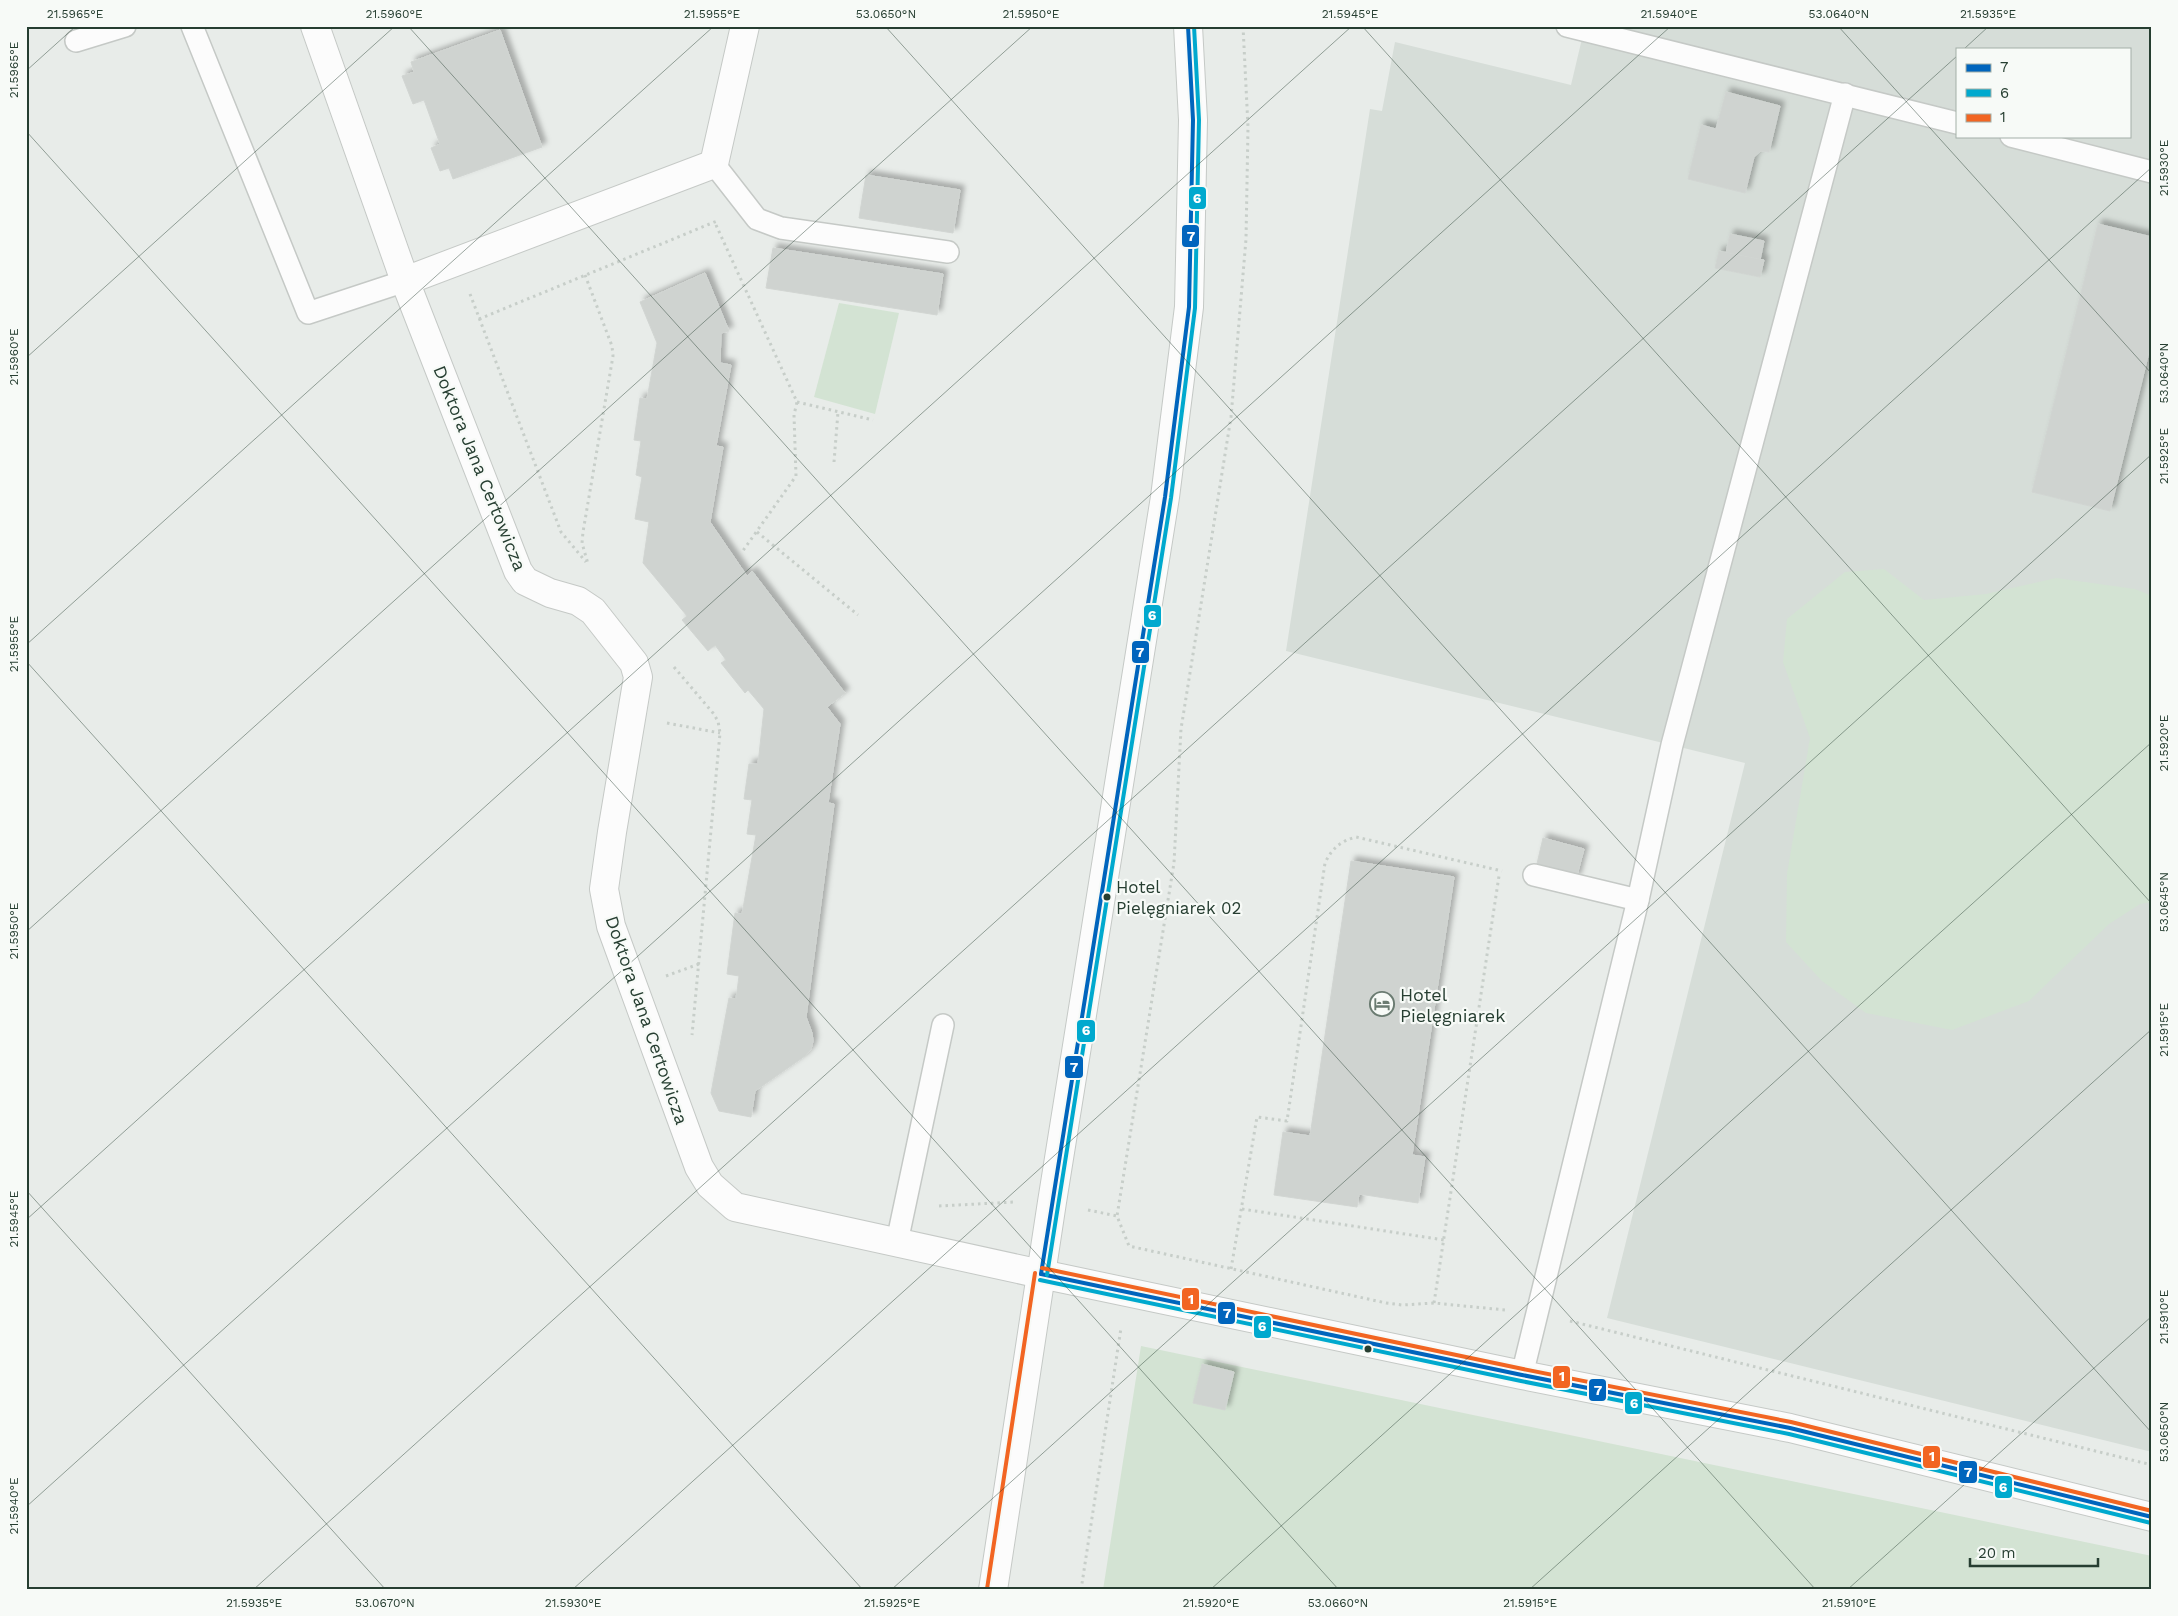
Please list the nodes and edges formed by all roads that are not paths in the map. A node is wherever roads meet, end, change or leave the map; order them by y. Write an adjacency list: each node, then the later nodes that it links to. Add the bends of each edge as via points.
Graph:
1 (125, 26): 7 (lane)
2 (192, 26): 14 (lane, via 308,313)
3 (315, 26): 14 (street, Doktora Jana Certowicza)
4 (745, 26): 11 (street)
5 (1188, 26): 19 (street, via 1193,120 1189,307 1164,507)
6 (1567, 26): 8 (lane)
7 (76, 41)
8 (1845, 94): 9 (lane); 16 (lane, via 1672,745)
9 (1956, 122)
10 (2019, 138): 12 (lane)
11 (714, 164): 13 (lane, via 756,219 781,228); 14 (street)
12 (2152, 172)
13 (948, 252)
14 (405, 281): 18 (street, Doktora Jana Certowicza, via 518,571 525,581 593,610 634,662 638,677 604,889 612,926 700,1167 710,1186 735,1207)
15 (1534, 875): 16 (lane)
16 (1638, 900): 20 (lane)
17 (943, 1025): 18 (lane)
18 (897, 1242): 19 (street, Doktora Jana Certowicza)
19 (1041, 1274): 20 (street, Doktora Jana Certowicza); 22 (street)
20 (1522, 1375): 21 (street, Doktora Jana Certowicza, via 1790,1428)
21 (2152, 1517)
22 (993, 1590)

